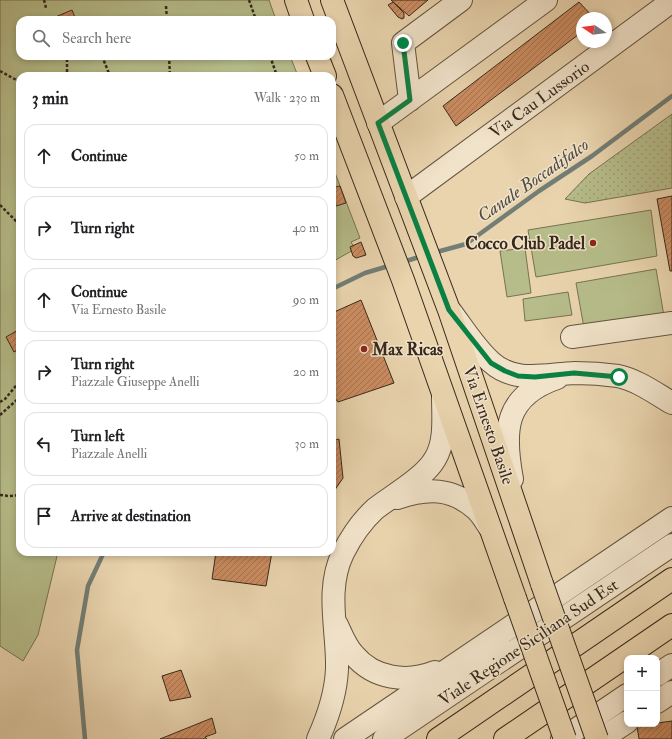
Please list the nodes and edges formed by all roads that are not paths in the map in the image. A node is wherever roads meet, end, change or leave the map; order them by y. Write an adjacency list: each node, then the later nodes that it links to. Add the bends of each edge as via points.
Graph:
1 (296, 0): 6 (main road)
2 (461, 0): 9 (street, via 403,43)
3 (546, 0): 9 (street)
4 (672, 1): 12 (street, Via Cau Lussorio)
5 (336, 2): 11 (main road, Via Ernesto Basile)
6 (302, 16)
7 (319, 60): 8 (main road)
8 (323, 72)
9 (410, 100): 11 (street)
10 (336, 105): 18 (main road, Via Ernesto Basile)
11 (378, 123): 12 (main road, Via Ernesto Basile)
12 (406, 197): 13 (main road, Via Ernesto Basile)
13 (449, 310): 16 (street, via 491,363 505,371 518,376 535,377); 23 (main road, Via Ernesto Basile)
14 (672, 323): 15 (street)
15 (572, 337)
16 (574, 373): 17 (street, via 619,377); 23 (street, via 544,383 523,398 509,424 507,442)
17 (650, 390): 19 (street); 20 (street)
18 (443, 393): 21 (street, via 444,423 435,459 421,475); 26 (main road, Via Ernesto Basile)
19 (672, 403)
20 (672, 414)
21 (387, 501): 26 (street, via 432,490 448,493 464,500 478,511); 29 (street, via 362,524 343,554 336,572)
22 (672, 512): 25 (street)
23 (519, 515): 44 (main road, Via Ernesto Basile, bridge)
24 (672, 518): 25 (street)
25 (654, 530): 31 (street)
26 (492, 531): 43 (main road, Via Ernesto Basile, bridge)
27 (672, 545): 40 (street, Viale Regione Siciliana Sud Est)
28 (672, 579): 41 (main road, Viale Regione Siciliana Sud Est)
29 (333, 616): 31 (street, via 353,654 370,669 382,674 409,679); 38 (street, via 337,670 328,717)
30 (672, 625): 42 (main road)
31 (459, 662): 39 (street)
32 (672, 665): 33 (street)
33 (660, 673)
34 (672, 692): 36 (street)
35 (624, 697): 43 (street)
36 (660, 700)
37 (624, 724): 45 (street)
38 (318, 739)
39 (345, 739)
40 (384, 739)
41 (438, 739)
42 (505, 739)
43 (564, 739)
44 (597, 739)
45 (601, 739)

